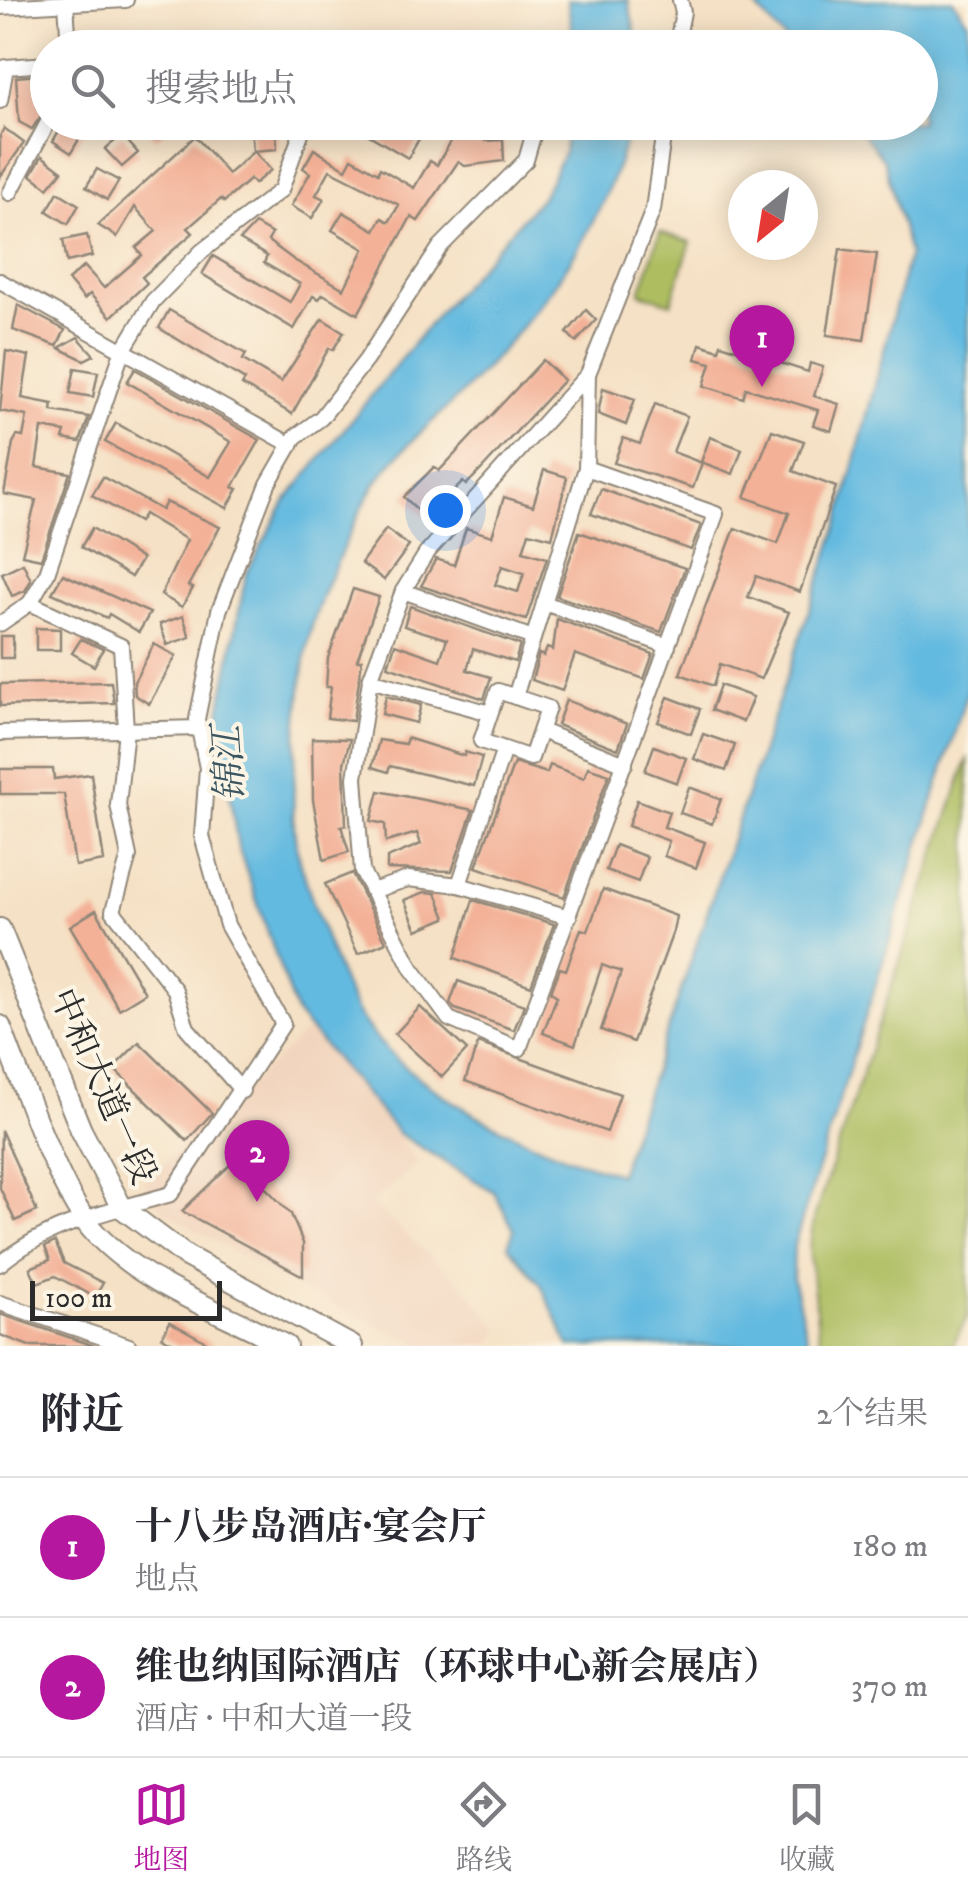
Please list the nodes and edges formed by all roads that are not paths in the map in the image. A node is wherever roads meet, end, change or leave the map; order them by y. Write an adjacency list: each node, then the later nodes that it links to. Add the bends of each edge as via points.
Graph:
1 (126, 0): 3 (street)
2 (680, 0): 6 (street)
3 (66, 3): 4 (street); 5 (street)
4 (0, 6)
5 (68, 30)
6 (680, 30)
7 (30, 65): 8 (street, via 6,66)
8 (0, 101)
9 (38, 140): 13 (street)
10 (299, 140): 15 (street, via 281,190 202,251 153,301)
11 (531, 140): 17 (street, via 526,160 440,246 366,360 321,418)
12 (662, 140): 16 (street, via 653,210)
13 (10, 193)
14 (0, 281): 15 (street)
15 (122, 352): 17 (street); 20 (street, via 47,573)
16 (588, 374): 18 (street); 19 (street, via 426,554)
17 (291, 444): 28 (street, via 268,484 219,611)
18 (586, 468): 21 (street); 24 (street, via 716,514)
19 (402, 592): 23 (street); 25 (street)
20 (30, 603): 22 (street); 29 (street, via 121,646)
21 (544, 603): 23 (street); 24 (street)
22 (0, 624)
23 (533, 638): 26 (street)
24 (668, 646): 33 (street)
25 (370, 680): 27 (street); 35 (street, via 356,778 362,871)
26 (515, 696): 27 (street, via 498,691); 30 (street, via 548,708)
27 (490, 714): 32 (street, via 481,741)
28 (199, 728): 29 (street); 39 (street, via 208,768 202,836 227,925 283,1024)
29 (126, 730): 31 (street); 39 (street, via 118,805 129,856 112,912 175,990 186,1028)
30 (541, 731): 32 (street, via 532,758); 33 (street)
31 (0, 732)
32 (504, 749): 34 (street)
33 (624, 764): 36 (street)
34 (459, 885): 35 (street, via 408,879); 36 (street)
35 (372, 891): 36 (street, via 412,969 448,1019 519,1049)
36 (569, 917)
37 (0, 929): 40 (main road, 中和大道一段, via 82,1130)
38 (0, 1026): 41 (main road)
39 (242, 1091): 40 (street, via 171,1194)
40 (122, 1208): 41 (street); 48 (main road, 中和大道一段, via 186,1256)
41 (85, 1217): 42 (street); 44 (main road, via 136,1266)
42 (0, 1264)
43 (0, 1303): 45 (street)
44 (253, 1338): 47 (main road)
45 (106, 1341): 46 (street)
46 (130, 1346)
47 (286, 1346)
48 (352, 1346)

